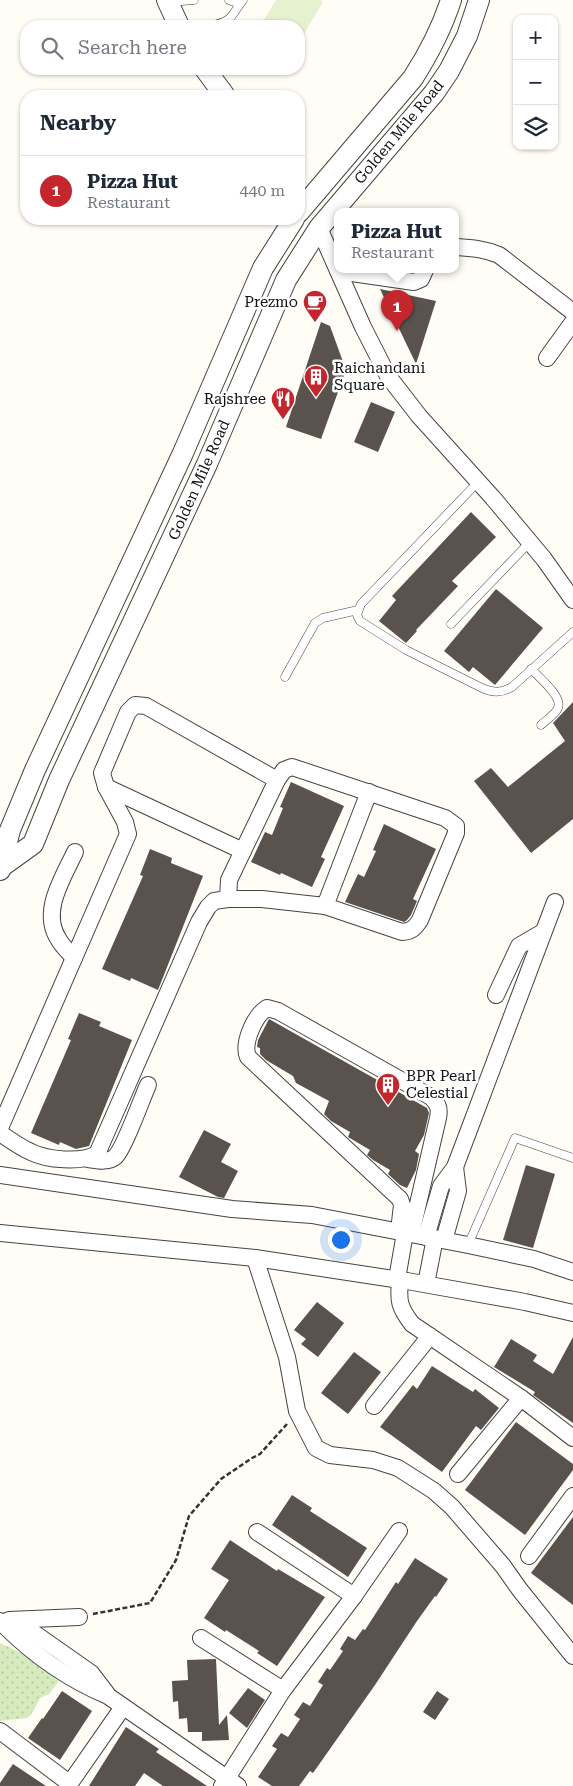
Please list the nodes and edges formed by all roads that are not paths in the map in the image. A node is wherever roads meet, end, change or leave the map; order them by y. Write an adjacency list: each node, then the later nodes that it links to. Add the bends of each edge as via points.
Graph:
1 (194, 0): 3 (lane)
2 (229, 0): 4 (lane)
3 (167, 1): 7 (street)
4 (242, 2): 8 (lane)
5 (450, 4): 6 (street); 11 (street, Golden Mile Road, via 443,25 413,78)
6 (476, 7): 12 (street, Golden Mile Road, via 467,36 434,94)
7 (175, 20)
8 (229, 20)
9 (209, 75): 10 (street)
10 (221, 90)
11 (305, 202)
12 (335, 208)
13 (334, 210): 16 (street, Golden Mile Road)
14 (305, 215): 16 (street)
15 (289, 225): 39 (street, Golden Mile Road, via 263,268 183,453 35,770 10,830)
16 (318, 228): 18 (street); 39 (street, Golden Mile Road, via 286,280 207,464 59,780 33,844)
17 (459, 248): 22 (street, via 476,248 500,255)
18 (334, 262)
19 (339, 273): 25 (street, via 388,376 418,416)
20 (352, 273): 21 (street, via 414,282)
21 (423, 273)
22 (573, 312)
23 (573, 322): 24 (street)
24 (547, 358)
25 (478, 482): 26 (street); 28 (lane)
26 (530, 542): 27 (street); 29 (lane)
27 (572, 596)
28 (358, 610): 31 (lane, via 360,621 406,650 494,693 512,687); 32 (lane, via 315,623)
29 (451, 624)
30 (573, 632): 31 (lane)
31 (532, 669): 33 (lane, via 559,698 557,711)
32 (285, 677)
33 (541, 725)
34 (277, 780): 35 (street, via 139,704 128,712 102,773); 36 (street, via 284,770 292,767); 37 (street)
35 (106, 787): 37 (street); 45 (street, via 128,834)
36 (369, 792): 42 (street); 42 (street, via 445,818 456,826 456,833 420,920 410,931 402,932)
37 (243, 851): 40 (street, via 229,880)
38 (75, 852): 45 (street, via 55,896 51,917 58,939)
39 (0, 868)
40 (228, 899): 42 (street); 53 (street, via 214,901 199,922 100,1148)
41 (555, 902): 43 (street)
42 (325, 906)
43 (543, 932): 46 (street, via 519,946); 47 (street)
44 (523, 953): 47 (street, via 504,1000)
45 (74, 958): 49 (street)
46 (496, 995)
47 (506, 1030): 58 (street, via 455,1167 458,1191)
48 (148, 1084): 53 (street, via 115,1157 105,1161)
49 (6, 1099): 50 (street)
50 (0, 1128)
51 (0, 1133): 53 (street, via 32,1153 60,1159)
52 (573, 1158): 59 (lane, via 515,1138)
53 (88, 1159)
54 (0, 1175): 58 (street, via 232,1209 312,1214)
55 (402, 1201): 56 (street); 56 (street, via 248,1056 246,1044 263,1010 267,1008 278,1012 425,1094 437,1104 440,1111); 58 (street)
56 (418, 1204): 58 (street)
57 (0, 1233): 60 (street)
58 (420, 1235): 59 (street); 62 (street); 63 (street)
59 (468, 1244): 61 (street, via 534,1259)
60 (255, 1258): 62 (street); 78 (street, via 287,1357 297,1411 313,1444 330,1455 373,1460 398,1468 434,1491 503,1566)
61 (573, 1272)
62 (396, 1279): 63 (street); 65 (street, via 398,1300 403,1311 412,1324)
63 (426, 1284): 64 (street)
64 (573, 1313)
65 (430, 1336): 66 (street); 67 (street)
66 (521, 1398): 68 (street); 69 (street)
67 (374, 1406)
68 (573, 1438)
69 (458, 1474)
70 (573, 1496): 73 (street)
71 (399, 1531): 74 (street)
72 (257, 1532): 74 (street)
73 (528, 1556)
74 (354, 1596): 79 (street)
75 (79, 1617): 76 (street)
76 (0, 1621): 80 (street, via 32,1650 84,1686 108,1696)
77 (201, 1638): 79 (street)
78 (573, 1656)
79 (283, 1690): 82 (street)
80 (123, 1707): 82 (street); 83 (street)
81 (0, 1731): 83 (street)
82 (229, 1784)
83 (69, 1785)

